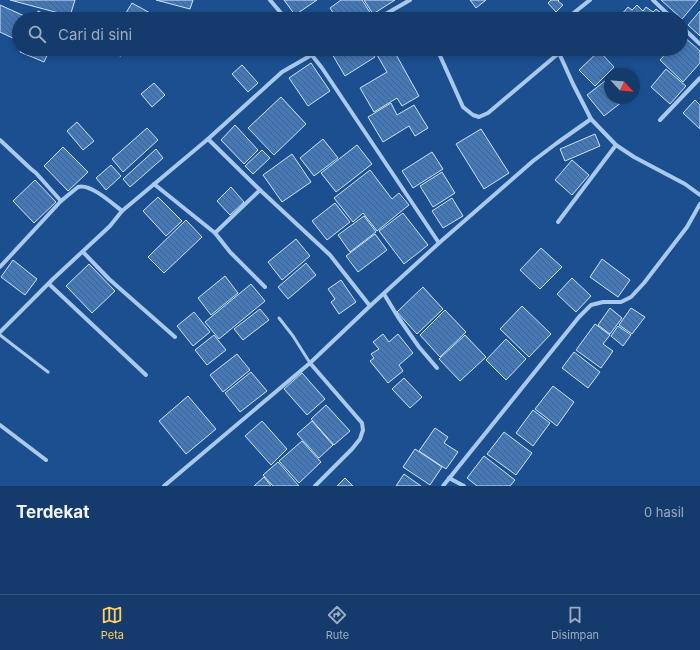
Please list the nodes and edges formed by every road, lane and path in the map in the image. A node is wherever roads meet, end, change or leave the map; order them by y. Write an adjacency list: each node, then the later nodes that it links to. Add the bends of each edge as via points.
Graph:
1 (270, 0): 5 (street)
2 (410, 0): 6 (street)
3 (590, 0): 7 (street)
4 (653, 0): 8 (street)
5 (280, 12)
6 (389, 12)
7 (575, 12)
8 (666, 12)
9 (688, 33): 10 (street)
10 (700, 44)
11 (309, 56): 19 (street, via 282,72)
12 (312, 56): 30 (street)
13 (440, 56): 14 (street, via 463,107 479,117 488,113)
14 (553, 56)
15 (561, 56): 17 (street)
16 (700, 78): 18 (street)
17 (591, 119): 21 (street); 30 (street, via 533,161)
18 (660, 120)
19 (208, 139): 22 (street); 23 (street)
20 (0, 140): 25 (street, via 36,173)
21 (616, 145): 24 (street); 28 (street)
22 (154, 184): 27 (street); 29 (street)
23 (260, 190): 29 (street); 36 (street, via 330,255)
24 (700, 195)
25 (61, 201): 27 (street, via 81,186 96,192); 32 (street)
26 (700, 204): 46 (street, via 687,227 631,298 621,302 591,305 578,317)
27 (122, 211): 31 (street)
28 (558, 222)
29 (215, 234): 34 (street)
30 (439, 243): 35 (street)
31 (83, 252): 33 (street); 39 (street, via 109,279)
32 (0, 267)
33 (49, 284): 38 (street); 43 (street)
34 (265, 287)
35 (384, 294): 36 (street); 41 (street, via 419,347)
36 (370, 306): 40 (street)
37 (278, 318): 40 (lane)
38 (0, 334): 42 (lane)
39 (175, 337)
40 (310, 363): 47 (street); 48 (street, via 362,423 363,430 352,449)
41 (437, 368)
42 (48, 372)
43 (146, 375)
44 (0, 425): 45 (street)
45 (46, 460)
46 (449, 478): 49 (street); 50 (street)
47 (164, 486)
48 (315, 486)
49 (443, 486)
50 (464, 486)

